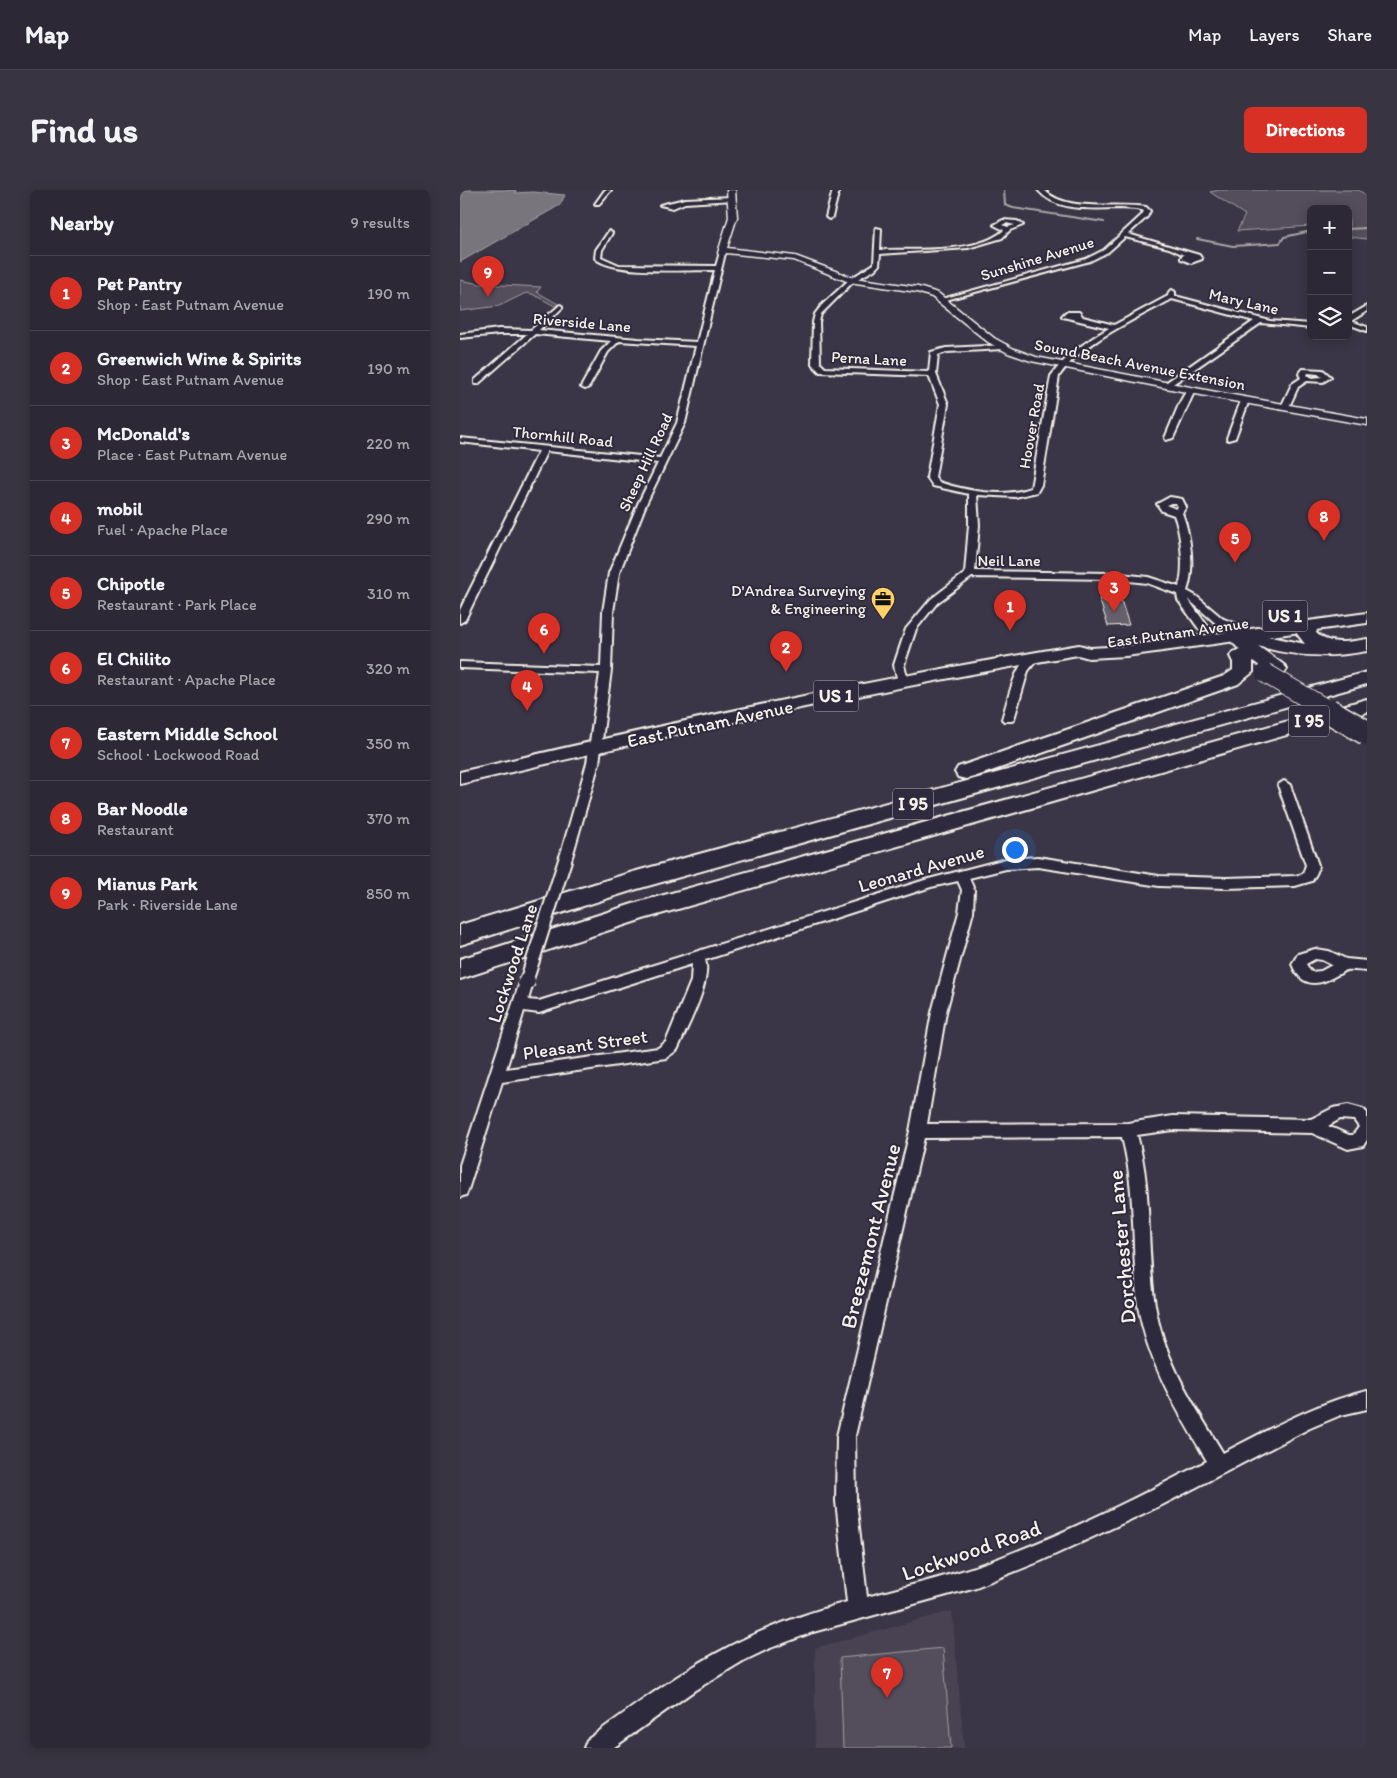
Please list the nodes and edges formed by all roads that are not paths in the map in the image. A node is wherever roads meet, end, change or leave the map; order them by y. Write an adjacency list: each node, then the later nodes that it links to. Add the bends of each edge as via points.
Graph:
1 (608, 190): 7 (street)
2 (731, 190): 5 (street, Sheep Hill Road)
3 (836, 190): 9 (street)
4 (1041, 190): 8 (street, via 1051,199 1072,205)
5 (732, 200): 6 (street); 15 (street, Sheep Hill Road, via 733,217)
6 (678, 202)
7 (597, 203)
8 (1144, 208): 13 (street, Sunshine Avenue, via 1147,211 1145,216)
9 (830, 217)
10 (878, 229): 14 (street)
11 (1008, 229): 14 (street, via 1003,235 968,247)
12 (609, 233): 17 (street, via 598,258 610,265)
13 (1126, 235): 16 (street, via 1172,247); 21 (street, Sunshine Avenue, via 1088,260)
14 (878, 252): 18 (street, via 877,264)
15 (722, 253): 17 (street, Sheep Hill Road); 18 (street, Sound Beach Avenue Extension, via 800,259)
16 (1188, 255)
17 (718, 268): 34 (street, Sheep Hill Road)
18 (852, 280): 21 (street, Sound Beach Avenue Extension, via 918,290); 37 (street, Perna Lane, via 818,314 816,364 823,370 836,372)
19 (1179, 289): 20 (street, via 1166,288)
20 (1171, 294): 26 (street, Mary Lane); 29 (street)
21 (944, 300): 35 (street, Sound Beach Avenue Extension, via 970,324)
22 (560, 307): 31 (street)
23 (1367, 308): 25 (street)
24 (1079, 318): 29 (street)
25 (1352, 318)
26 (1260, 320): 28 (street, Mary Lane); 40 (street)
27 (1352, 323): 30 (street)
28 (1307, 326)
29 (1116, 328): 36 (street)
30 (1367, 329)
31 (534, 331): 32 (street, Riverside Lane); 33 (street, Riverside Lane); 39 (street)
32 (460, 336)
33 (617, 339): 34 (street, Riverside Lane); 41 (street, via 605,351)
34 (701, 344): 50 (street, Sheep Hill Road, via 684,416)
35 (1003, 347): 36 (street, Sound Beach Avenue Extension); 37 (street, via 936,352 932,357)
36 (1061, 366): 40 (street, Sound Beach Avenue Extension); 51 (street, Hoover Road, via 1055,376 1036,488 1019,494)
37 (932, 374): 51 (street, via 944,404 932,469 933,481 944,487)
38 (1306, 378): 44 (street, via 1295,386)
39 (478, 382)
40 (1166, 386): 42 (street, Sound Beach Avenue Extension)
41 (585, 387)
42 (1191, 390): 43 (street, Sound Beach Avenue Extension); 46 (street)
43 (1245, 400): 44 (street, Sound Beach Avenue Extension); 47 (street)
44 (1285, 407): 45 (street, Sound Beach Avenue Extension)
45 (1367, 422)
46 (1169, 438)
47 (1231, 438)
48 (460, 440): 49 (street, Thornhill Road)
49 (544, 449): 50 (street, Thornhill Road); 57 (street)
50 (663, 461): 63 (street, Sheep Hill Road, via 614,573 608,612)
51 (974, 492): 53 (street)
52 (1178, 513): 54 (street, via 1183,526 1187,577)
53 (970, 574): 54 (street, Neil Lane, via 1131,578 1156,581); 66 (street, Neil Lane, via 934,601 917,620 899,665)
54 (1182, 593): 59 (street, Neil Lane, via 1192,598); 59 (street, via 1183,600)
55 (1367, 605): 59 (main road, East Putnam Avenue / US 1)
56 (1367, 618): 58 (main road, East Putnam Avenue / US 1)
57 (460, 620)
58 (1308, 626): 59 (main road, East Putnam Avenue / US 1); 60 (highway, via 1305,631 1308,636 1319,644)
59 (1228, 636): 60 (highway, via 1304,651 1333,651); 61 (main road, East Putnam Avenue / US 1, via 1126,651 1095,653 1079,650); 64 (highway); 76 (highway, via 1243,662 1243,672 1231,680 983,767 845,811)
60 (1367, 644)
61 (1034, 657): 66 (main road, East Putnam Avenue / US 1); 69 (street, via 1023,670)
62 (460, 665): 63 (street)
63 (606, 670): 73 (street, Sheep Hill Road)
64 (1271, 671): 70 (highway); 71 (highway, bridge)
65 (1367, 678): 76 (highway, I 95)
66 (903, 682): 73 (main road, East Putnam Avenue / US 1)
67 (1367, 705): 72 (highway, I 95)
68 (1367, 713): 72 (highway)
69 (1008, 719)
70 (1367, 722)
71 (1367, 733)
72 (1251, 738): 82 (highway, I 95, via 648,908)
73 (595, 747): 74 (main road, East Putnam Avenue / US 1); 83 (street, Lockwood Lane, bridge, via 590,780)
74 (460, 778)
75 (1284, 785): 77 (street, Leonard Avenue, via 1312,865 1312,872 1307,878 1226,883 1159,881 1038,862 1006,864)
76 (788, 838): 78 (highway, I 95, via 591,893)
77 (962, 875): 79 (street, Leonard Avenue); 88 (street, Breezemont Avenue, via 968,890 966,912 939,1012)
78 (460, 935)
79 (697, 956): 83 (street, Leonard Avenue, via 540,1007); 84 (street, Pleasant Street, via 700,966 698,981 672,1046 661,1054)
80 (1344, 964): 81 (street)
81 (1367, 966)
82 (460, 969)
83 (519, 1005): 84 (street, Lockwood Lane)
84 (497, 1076): 89 (street, Lockwood Lane)
85 (1313, 1126): 86 (street, via 1348,1142 1357,1141); 86 (street, via 1338,1113 1348,1112 1358,1114); 87 (street, via 1173,1123)
86 (1367, 1129)
87 (1128, 1130): 88 (street); 91 (street, Dorchester Lane, via 1137,1163 1146,1304 1151,1329 1174,1388)
88 (918, 1131): 92 (street, Breezemont Avenue, via 846,1436 846,1501)
89 (460, 1190)
90 (1367, 1400): 91 (street, Lockwood Road, via 1317,1415)
91 (1220, 1464): 92 (street, Lockwood Road, via 1071,1539 1034,1554 932,1590)
92 (858, 1610): 93 (street, Lockwood Road, via 786,1631 742,1651)
93 (595, 1748)

